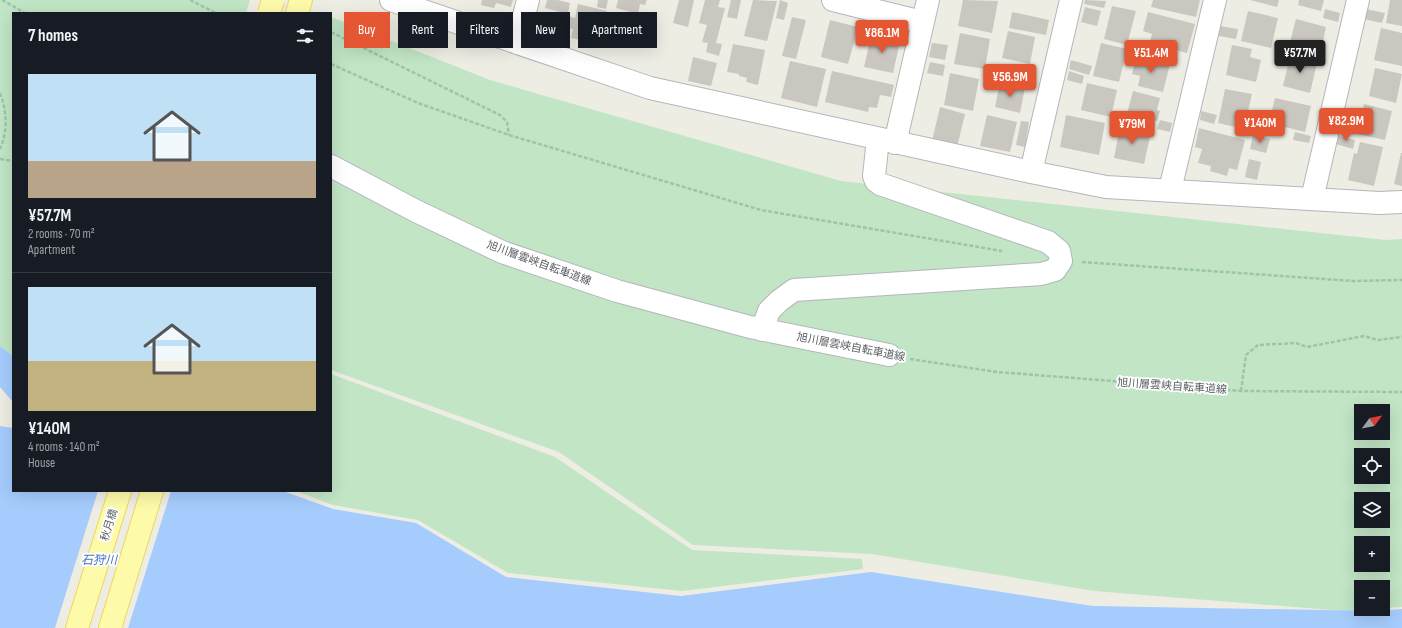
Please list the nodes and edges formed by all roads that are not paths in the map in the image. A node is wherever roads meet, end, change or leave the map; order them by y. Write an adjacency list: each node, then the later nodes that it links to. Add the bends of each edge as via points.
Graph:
1 (273, 0): 10 (main road, bridge)
2 (301, 0): 11 (main road)
3 (391, 0): 13 (street)
4 (528, 0): 13 (street)
5 (833, 0): 12 (street)
6 (928, 0): 12 (street)
7 (1071, 0): 16 (street)
8 (1216, 0): 17 (street)
9 (1358, 0): 18 (street)
10 (269, 12)
11 (297, 12)
12 (922, 22): 14 (street)
13 (517, 43): 14 (street, via 650,88)
14 (886, 141): 16 (street); 20 (street, via 874,176 880,184 1048,242 1058,251 1061,261 1055,270 1041,274 794,290 769,311)
15 (332, 167): 20 (street, 旭川層雲峡自転車道線, via 502,252 617,291)
16 (1031, 172): 17 (street, via 1106,187)
17 (1170, 190): 18 (street)
18 (1312, 199): 19 (street)
19 (1402, 202)
20 (762, 330): 21 (street, 旭川層雲峡自転車道線)
21 (889, 355)
22 (120, 492): 24 (main road, 秋月橋)
23 (152, 492): 25 (main road)
24 (77, 628)
25 (110, 628)

